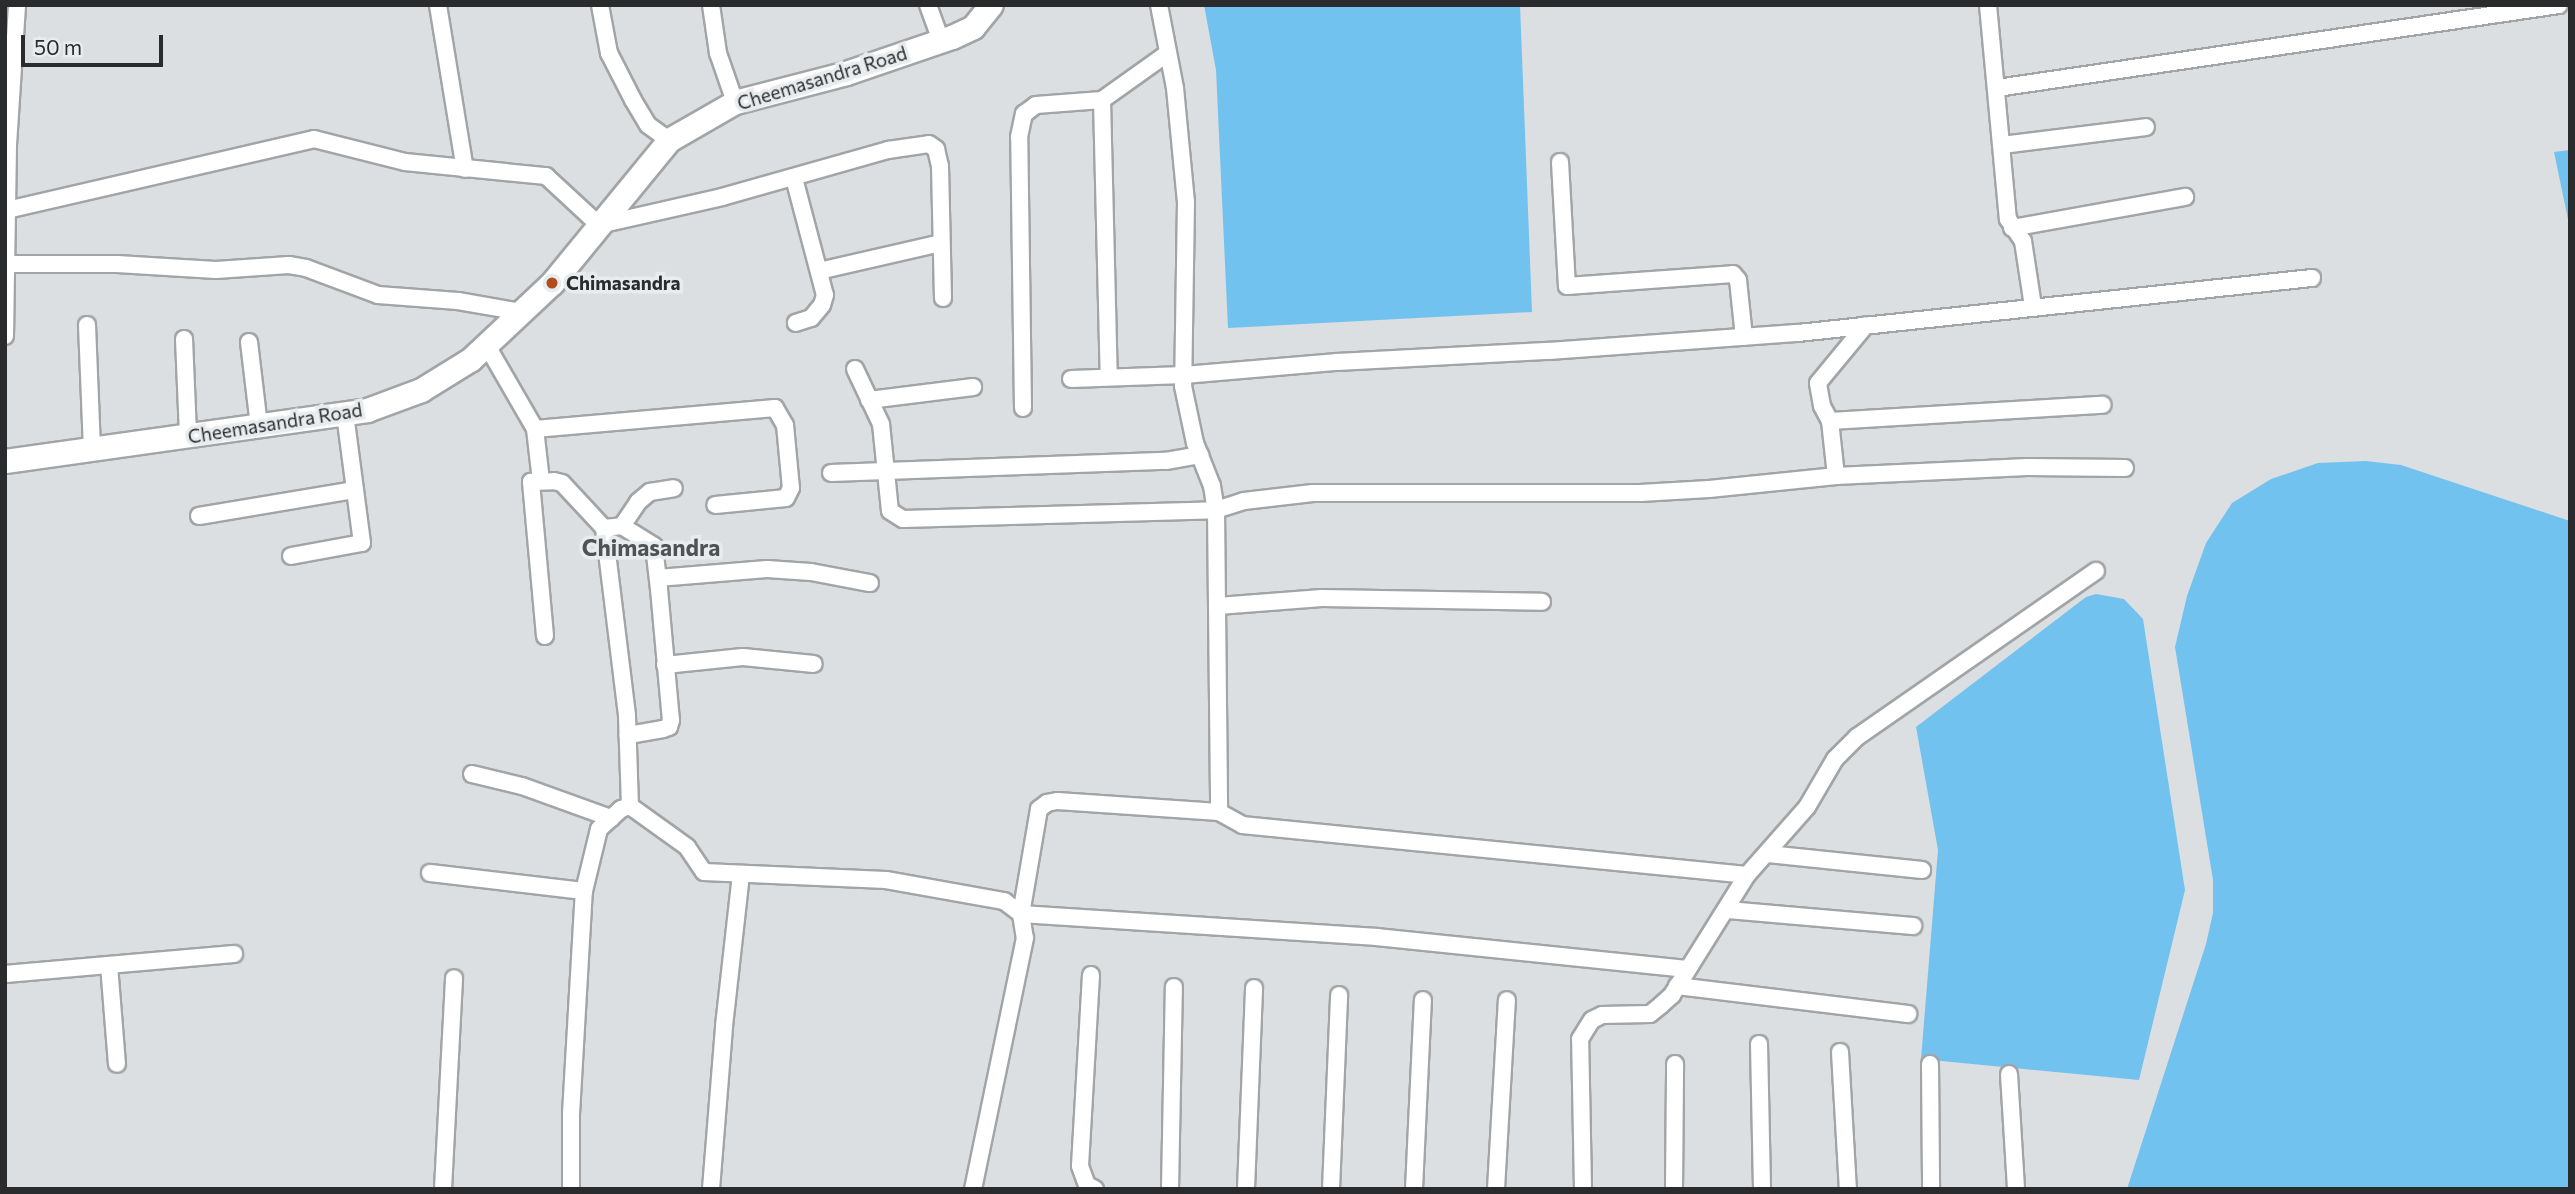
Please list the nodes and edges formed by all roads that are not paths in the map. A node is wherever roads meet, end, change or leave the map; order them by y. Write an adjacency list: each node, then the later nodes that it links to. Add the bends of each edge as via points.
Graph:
1 (17, 5): 22 (street)
2 (438, 5): 19 (street)
3 (600, 5): 16 (street, via 609,52 633,100 648,125)
4 (711, 5): 14 (street, via 718,52)
5 (928, 5): 10 (street)
6 (991, 5): 10 (street, Cheemasandra Road, via 974,27)
7 (1159, 5): 11 (street)
8 (1988, 5): 12 (street)
9 (2558, 5): 12 (street)
10 (941, 41): 14 (street, Cheemasandra Road, via 846,74)
11 (1168, 53): 13 (street); 41 (street, via 1186,202)
12 (1997, 88): 17 (street)
13 (1102, 100): 42 (street); 47 (street, via 1036,105 1024,114 1019,137)
14 (735, 102): 16 (street, Cheemasandra Road)
15 (2146, 127): 17 (street)
16 (669, 140): 23 (street, Cheemasandra Road)
17 (2002, 145): 24 (street)
18 (1560, 162): 36 (street, via 1567,286 1732,274 1738,280)
19 (465, 169): 22 (street, via 382,158 314,139); 23 (street, via 545,176)
20 (794, 178): 23 (street); 25 (street, via 888,150 929,144 936,149 940,166); 27 (street)
21 (2185, 197): 24 (street)
22 (8, 210): 26 (street)
23 (599, 225): 31 (street, Cheemasandra Road, via 552,283)
24 (2012, 228): 30 (street, via 2023,241)
25 (941, 243): 27 (street); 29 (street)
26 (6, 264): 31 (street, via 216,270 289,265 378,296 458,301); 35 (street)
27 (819, 271): 32 (street, via 825,295 822,305 811,318)
28 (2312, 278): 30 (street)
29 (943, 298)
30 (2033, 306): 34 (street)
31 (521, 312): 39 (street, Cheemasandra Road)
32 (796, 323)
33 (88, 324): 53 (street)
34 (1866, 325): 36 (street); 49 (street, via 1818,383)
35 (5, 336)
36 (1744, 337): 41 (street)
37 (184, 340): 52 (street)
38 (248, 342): 50 (street)
39 (486, 344): 48 (street, Cheemasandra Road, via 471,359 421,390 367,410); 51 (street)
40 (855, 369): 45 (street)
41 (1184, 375): 42 (street); 54 (street, via 1186,407)
42 (1109, 377): 43 (street)
43 (1071, 379)
44 (973, 387): 45 (street)
45 (869, 400): 57 (street, via 881,424)
46 (2102, 405): 49 (street)
47 (1023, 408)
48 (345, 413): 50 (street, Cheemasandra Road); 62 (street)
49 (1829, 421): 59 (street)
50 (259, 426): 52 (street, Cheemasandra Road)
51 (536, 429): 60 (street); 63 (street, via 775,408 785,425 791,488 786,498)
52 (188, 436): 53 (street, Cheemasandra Road)
53 (92, 450): 55 (street, Cheemasandra Road)
54 (1200, 455): 57 (street, via 1166,461); 64 (street)
55 (5, 461)
56 (2125, 468): 59 (street, via 2027,467)
57 (886, 470): 58 (street); 64 (street, via 890,512 903,519)
58 (831, 474)
59 (1836, 476): 64 (street, via 1640,493 1313,493 1244,501)
60 (541, 481): 67 (street, via 562,483); 74 (street, via 531,482)
61 (674, 488): 66 (street, via 650,492)
62 (355, 490): 65 (street); 68 (street, via 362,542)
63 (715, 505)
64 (1216, 510): 73 (street)
65 (199, 516)
66 (622, 526): 67 (street); 70 (street, via 654,546)
67 (604, 528): 77 (street)
68 (291, 556)
69 (2096, 571): 82 (street, via 1857,737 1835,759 1807,807)
70 (658, 578): 71 (street, via 767,569); 76 (street)
71 (870, 583)
72 (1542, 602): 73 (street, via 1322,598)
73 (1218, 606): 80 (street)
74 (545, 636)
75 (814, 664): 76 (street, via 743,657)
76 (666, 665): 77 (street, via 669,727)
77 (628, 735): 79 (street)
78 (472, 774): 81 (street, via 522,786)
79 (631, 807): 81 (street); 85 (street, via 687,847 704,872)
80 (1219, 813): 86 (street, via 1242,825); 89 (street, via 1047,803 1039,809)
81 (611, 818): 87 (street, via 599,829)
82 (1768, 854): 83 (street); 86 (street)
83 (1922, 870)
84 (430, 873): 87 (street)
85 (741, 875): 89 (street, via 886,880 1003,901); 112 (street)
86 (1747, 875): 88 (street)
87 (584, 891): 111 (street, via 571,1093)
88 (1727, 910): 90 (street); 93 (street)
89 (1021, 914): 93 (street, via 1377,937); 113 (street, via 1025,938)
90 (1913, 926)
91 (234, 954): 92 (street)
92 (109, 965): 94 (street); 106 (street)
93 (1686, 970): 97 (street)
94 (5, 974)
95 (1091, 975): 114 (street, via 1080,1166 1087,1185)
96 (454, 978): 110 (street)
97 (1677, 986): 103 (street); 120 (street, via 1650,1014 1602,1015 1592,1020 1580,1039)
98 (1174, 987): 115 (street)
99 (1254, 988): 116 (street)
100 (1339, 995): 117 (street)
101 (1423, 1000): 118 (street)
102 (1507, 1000): 119 (street)
103 (1908, 1014)
104 (1759, 1044): 122 (street)
105 (1840, 1052): 123 (street)
106 (117, 1064)
107 (1675, 1064): 121 (street)
108 (1930, 1064): 124 (street)
109 (2009, 1074): 125 (street)
110 (443, 1189)
111 (571, 1189)
112 (711, 1189)
113 (973, 1189)
114 (1095, 1189)
115 (1170, 1189)
116 (1246, 1189)
117 (1331, 1189)
118 (1414, 1189)
119 (1496, 1189)
120 (1583, 1189)
121 (1674, 1189)
122 (1762, 1189)
123 (1848, 1189)
124 (1931, 1189)
125 (2016, 1189)

